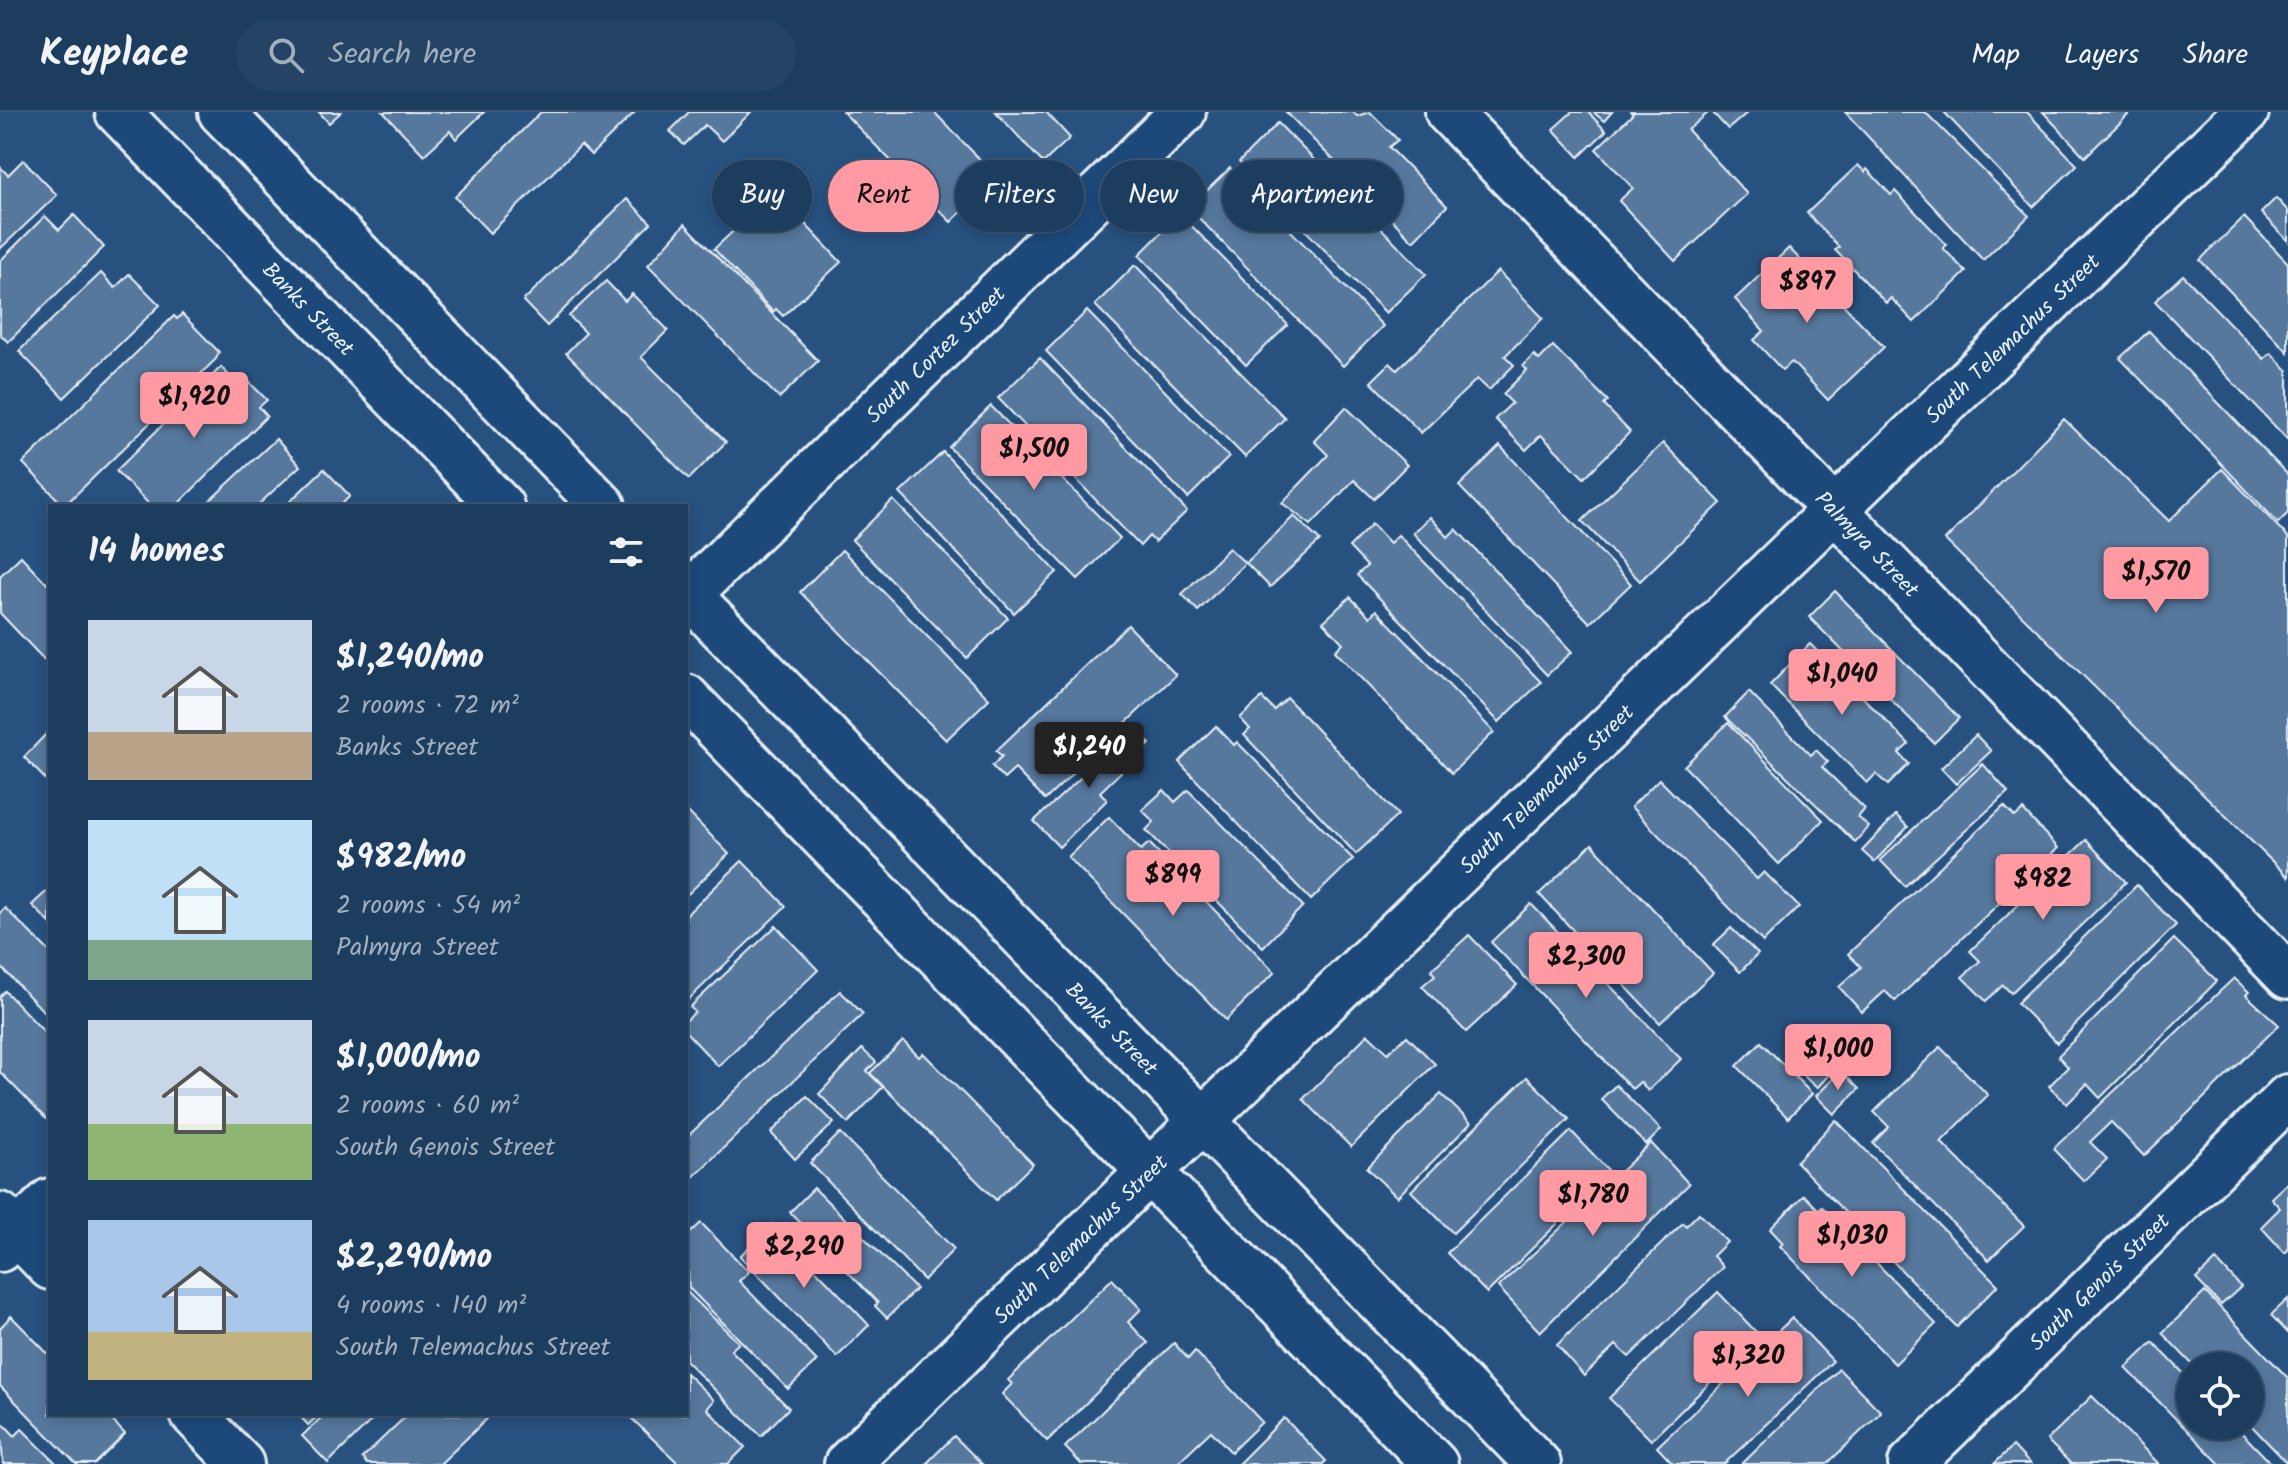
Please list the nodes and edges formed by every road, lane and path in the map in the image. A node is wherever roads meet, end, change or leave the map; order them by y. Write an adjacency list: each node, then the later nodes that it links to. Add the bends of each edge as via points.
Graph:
1 (118, 112): 6 (street, Banks Street)
2 (221, 112): 7 (street)
3 (1183, 112): 9 (street, South Cortez Street)
4 (1448, 112): 8 (street, Palmyra Street)
5 (2246, 112): 8 (street, South Telemachus Street)
6 (499, 504)
7 (601, 504)
8 (1834, 509): 12 (street, Palmyra Street); 14 (street, South Telemachus Street)
9 (688, 594)
10 (688, 596): 14 (street, Banks Street)
11 (688, 699): 15 (street)
12 (2288, 976)
13 (2288, 1097): 24 (street, South Genois Street)
14 (1201, 1119): 15 (street, South Telemachus Street); 23 (street, Banks Street)
15 (1148, 1170): 21 (street, South Telemachus Street); 22 (street)
16 (48, 1202): 17 (street)
17 (6, 1232): 18 (street)
18 (48, 1265)
19 (195, 1416): 20 (street)
20 (241, 1464)
21 (847, 1464)
22 (1435, 1464)
23 (1538, 1464)
24 (1911, 1464)

